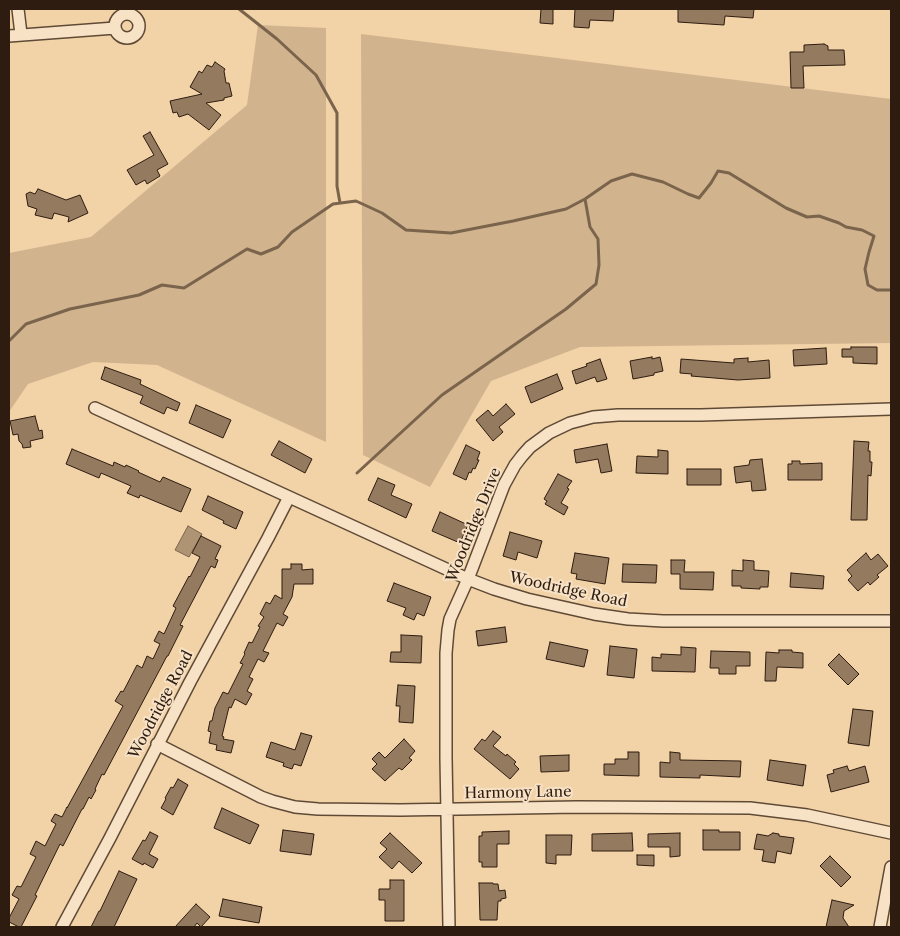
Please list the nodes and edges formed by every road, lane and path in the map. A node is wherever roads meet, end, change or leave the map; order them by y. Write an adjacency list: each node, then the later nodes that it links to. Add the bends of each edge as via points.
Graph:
1 (18, 9): 3 (street)
2 (115, 28): 3 (street)
3 (21, 34): 4 (street)
4 (9, 36)
5 (95, 408): 7 (street, Woodridge Road)
6 (891, 409): 8 (street, Woodridge Drive, via 618,415 570,423 539,439 515,465)
7 (288, 497): 8 (street, Woodridge Road); 10 (street, Woodridge Road)
8 (468, 579): 9 (street, Woodridge Road, via 553,605 628,619); 11 (street, Woodridge Drive, via 450,619 446,653)
9 (891, 621)
10 (157, 744): 11 (street, Harmony Lane, via 261,797 295,807 327,810); 14 (street, Woodridge Road)
11 (447, 809): 12 (street, Harmony Lane, via 750,808 807,815); 15 (street, Woodridge Drive)
12 (891, 833)
13 (891, 867): 16 (street)
14 (62, 927)
15 (449, 927)
16 (880, 927)

